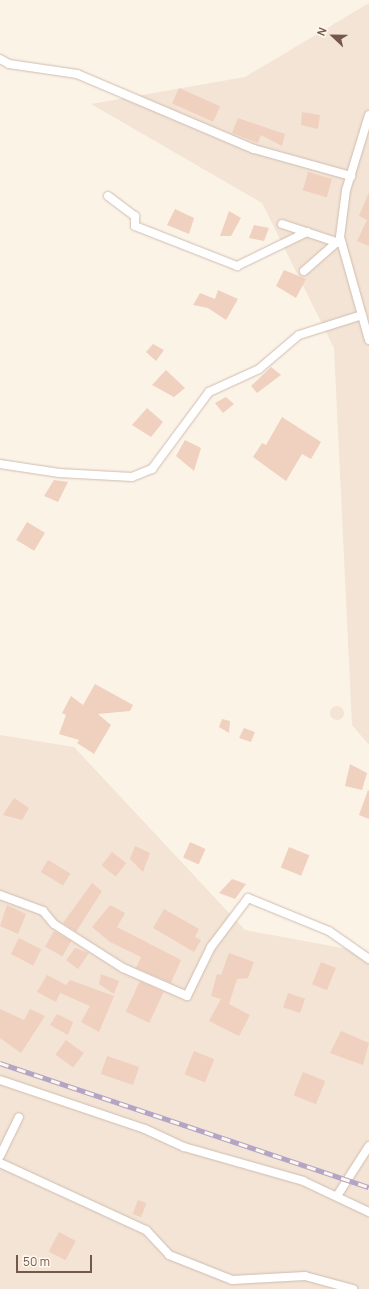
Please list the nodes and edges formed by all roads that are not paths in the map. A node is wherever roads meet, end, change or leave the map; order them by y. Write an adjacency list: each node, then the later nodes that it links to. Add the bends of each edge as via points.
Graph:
1 (0, 59): 3 (street, via 10,64 77,74 254,149)
2 (369, 115): 3 (street)
3 (351, 176): 7 (street)
4 (108, 196): 6 (street, via 135,216 135,226 238,266)
5 (282, 224): 6 (street)
6 (307, 232): 7 (street)
7 (340, 243): 8 (street); 9 (street)
8 (304, 270)
9 (362, 315): 10 (street); 11 (street, via 299,335 259,369 208,392 152,469 132,478 59,474)
10 (369, 340)
11 (0, 464)
12 (0, 895): 13 (street, via 43,910 54,924 123,968 187,996 211,947 248,898 328,931)
13 (369, 959)
14 (0, 1080): 19 (street, via 144,1129 184,1147 252,1164)
15 (18, 1116): 17 (street)
16 (369, 1146): 19 (street)
17 (0, 1156)
18 (0, 1163): 21 (street, via 146,1230 169,1254 232,1280 304,1276)
19 (337, 1196): 20 (street)
20 (369, 1212)
21 (353, 1289)

